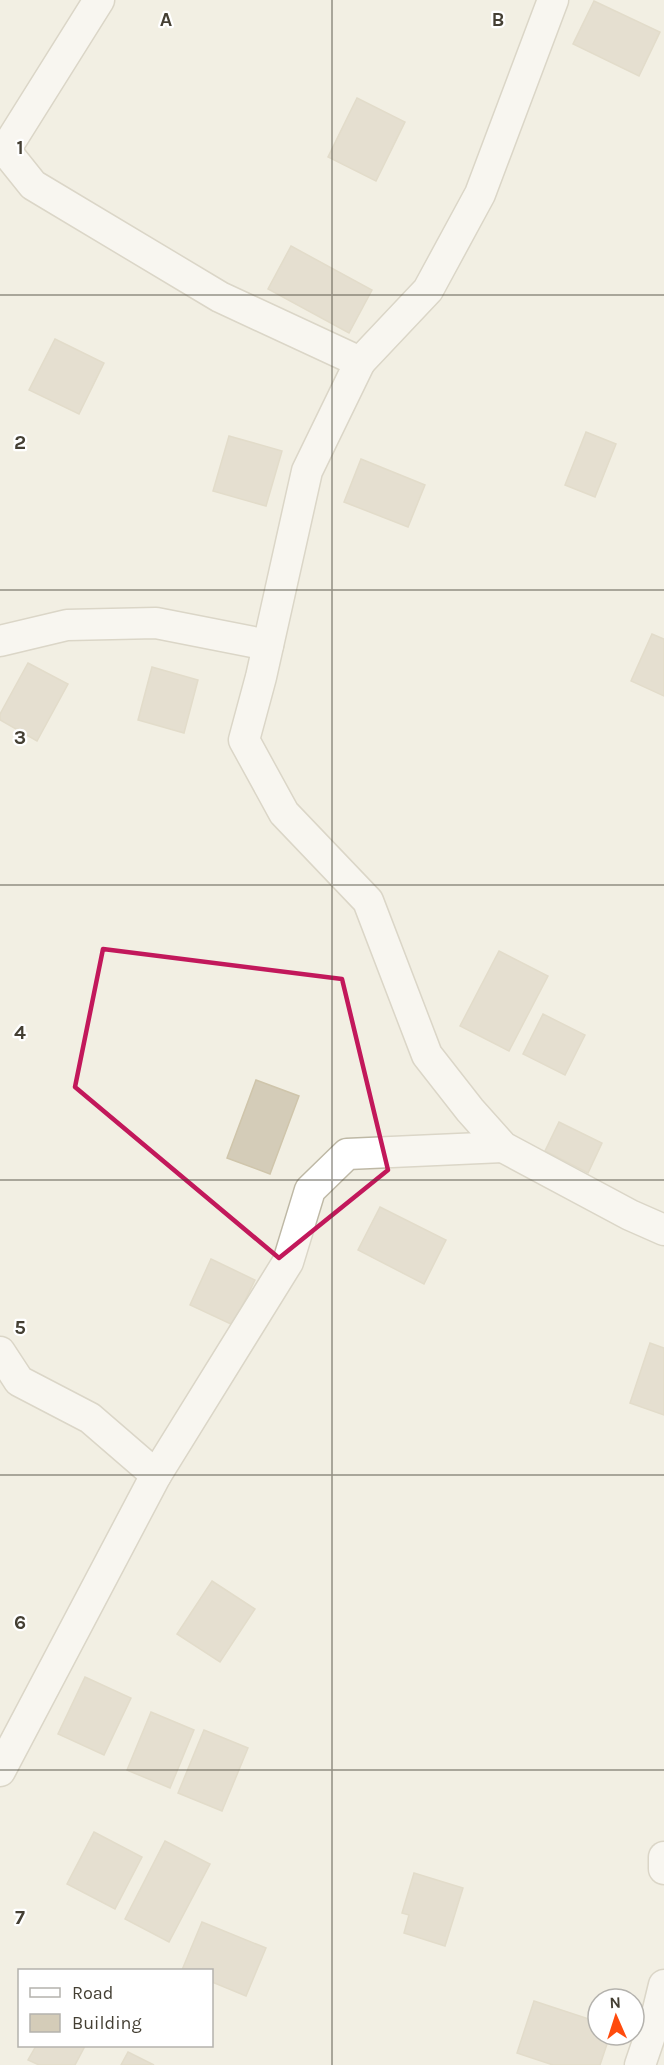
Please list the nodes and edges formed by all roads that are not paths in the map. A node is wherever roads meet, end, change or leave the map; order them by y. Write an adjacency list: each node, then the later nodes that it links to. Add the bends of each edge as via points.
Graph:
1 (99, 0): 3 (street)
2 (553, 0): 4 (street, via 480,194 428,290)
3 (3, 148): 4 (street, via 33,185 180,274 220,297)
4 (360, 362): 6 (street, via 307,471)
5 (0, 641): 6 (street, via 67,625 156,623)
6 (268, 645): 7 (street, via 244,740 284,813 368,901 427,1055)
7 (503, 1147): 8 (street); 10 (street, via 347,1154 310,1190 288,1262)
8 (664, 1230)
9 (0, 1352): 10 (street, via 19,1381 90,1418)
10 (156, 1475): 11 (street)
11 (0, 1771)
12 (664, 1857): 13 (street)
13 (664, 1869)
14 (664, 1985): 15 (street)
15 (640, 2065)

